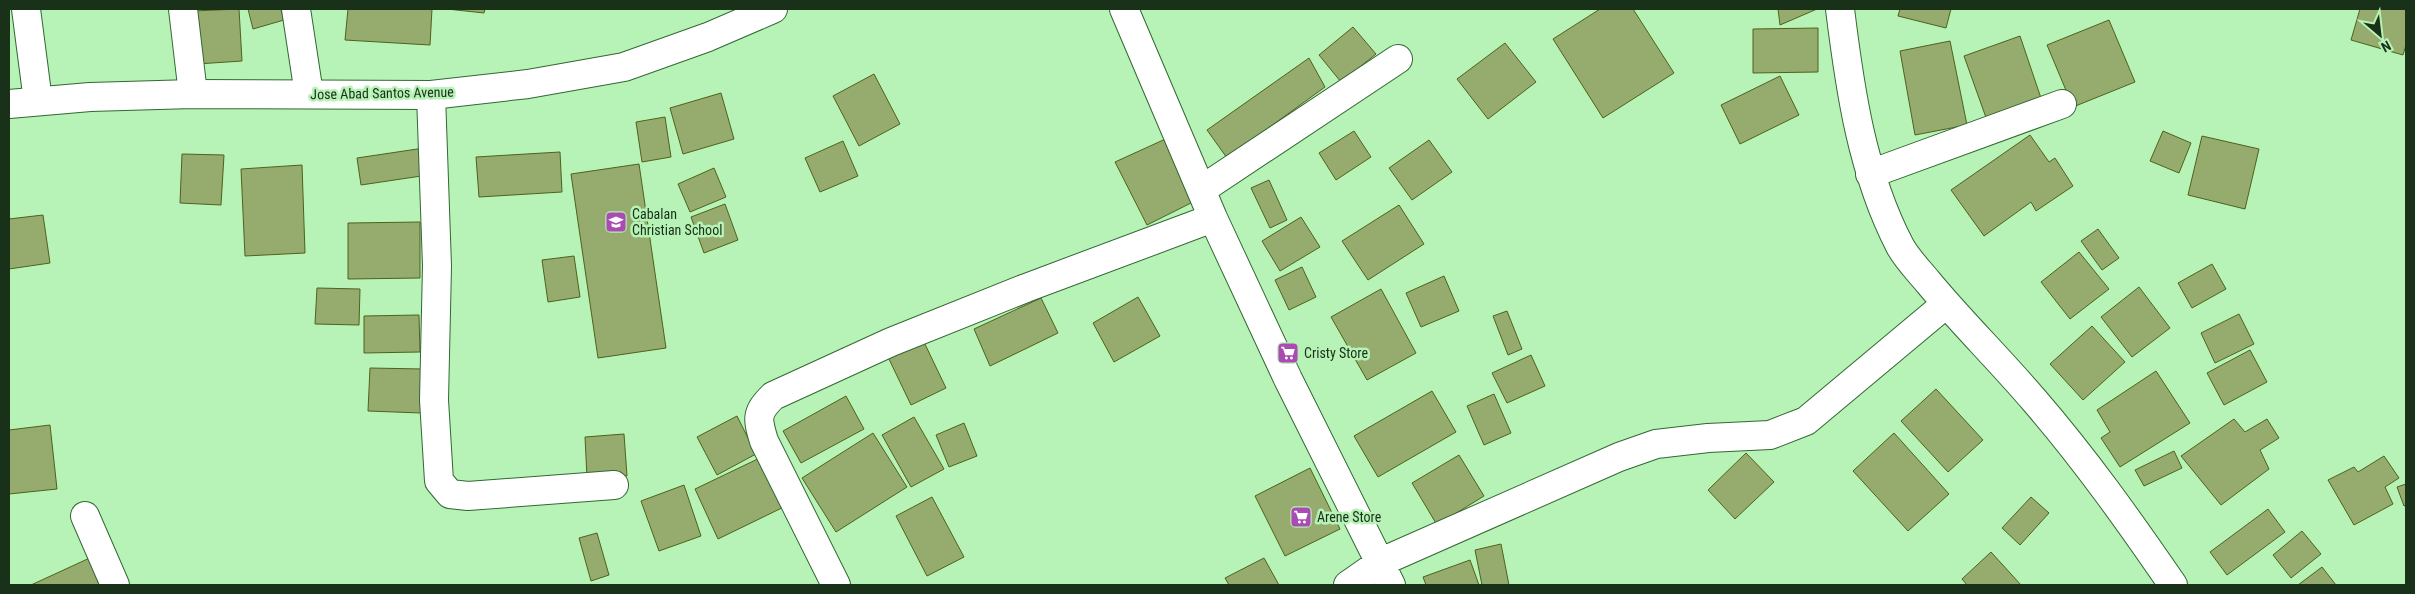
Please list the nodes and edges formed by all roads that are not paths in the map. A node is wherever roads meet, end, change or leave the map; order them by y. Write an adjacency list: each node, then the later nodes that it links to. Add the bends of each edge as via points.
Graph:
1 (26, 9): 11 (main road)
2 (183, 9): 8 (main road)
3 (296, 9): 9 (main road)
4 (773, 9): 10 (main road, Jose Abad Santos Avenue, via 624,67 528,84)
5 (1124, 9): 15 (main road)
6 (1840, 9): 14 (main road, via 1849,84)
7 (1398, 58): 15 (main road)
8 (193, 94): 9 (main road, Jose Abad Santos Avenue); 11 (main road, Jose Abad Santos Avenue)
9 (309, 94): 10 (main road, Jose Abad Santos Avenue)
10 (431, 95): 18 (main road, via 437,266 434,400 439,481 450,494 468,496)
11 (38, 102): 12 (main road, Jose Abad Santos Avenue)
12 (9, 104)
13 (2062, 104): 14 (main road)
14 (1870, 174): 17 (main road, via 1901,248)
15 (1201, 190): 16 (main road)
16 (1213, 218): 20 (main road, via 1288,379); 22 (main road, via 891,342 773,396 762,406 758,420 764,441)
17 (1946, 304): 20 (main road, via 1806,421 1770,435 1656,444 1618,458); 24 (main road, via 2080,454)
18 (614, 485)
19 (85, 516): 21 (main road)
20 (1386, 574): 23 (main road)
21 (115, 585)
22 (836, 585)
23 (1348, 585)
24 (2173, 585)

